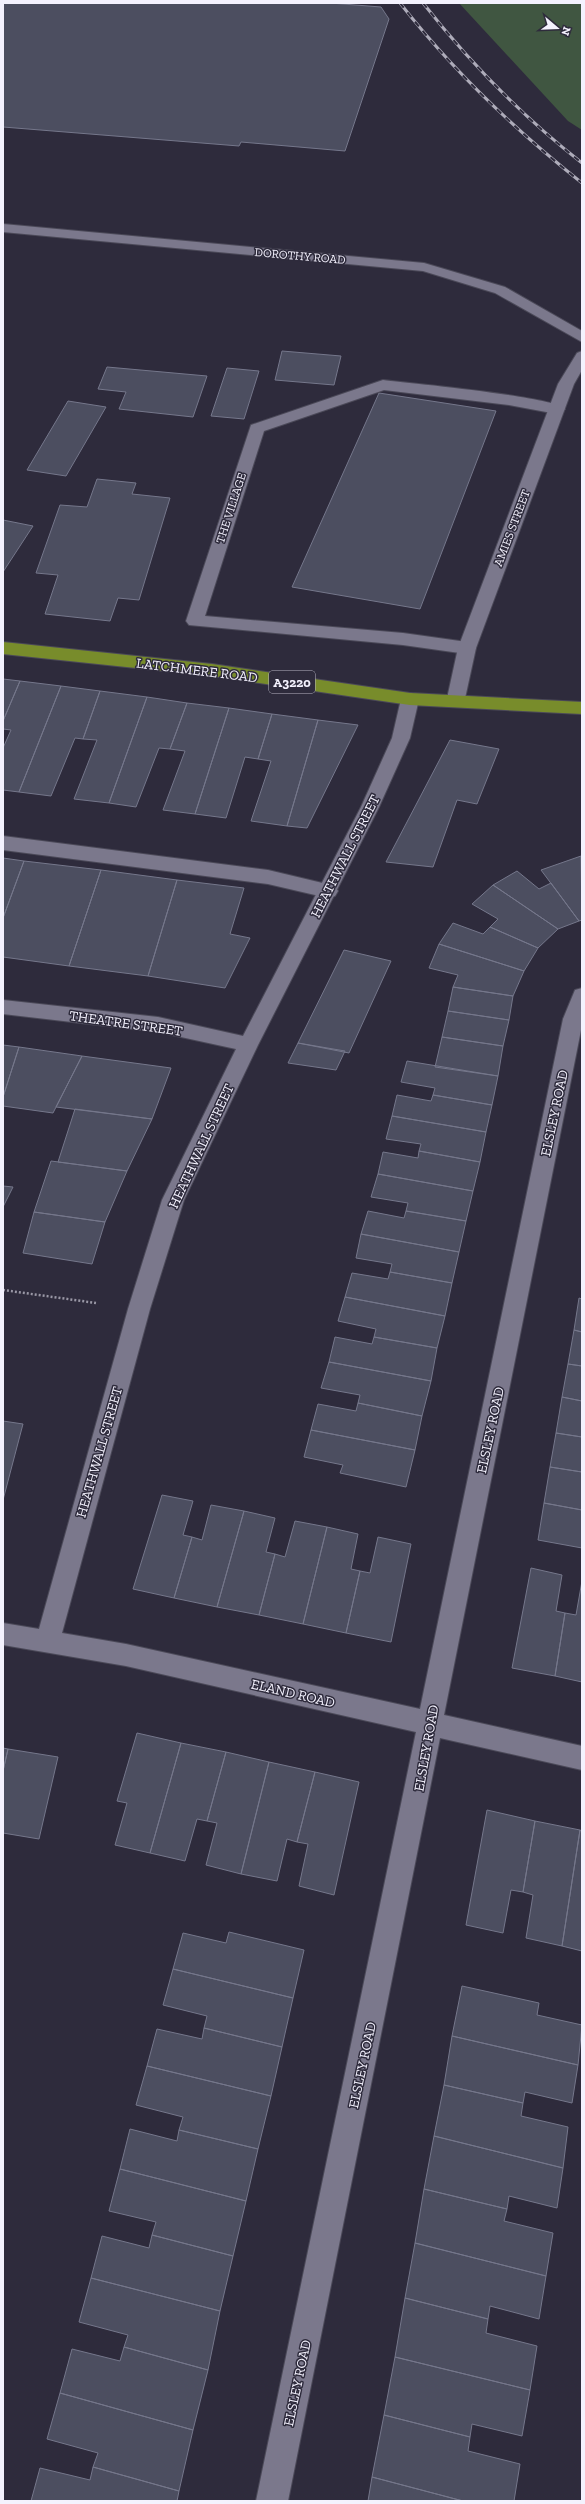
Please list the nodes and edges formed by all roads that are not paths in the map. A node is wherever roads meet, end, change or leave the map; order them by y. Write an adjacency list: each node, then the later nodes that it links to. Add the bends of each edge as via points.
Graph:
1 (3, 228): 2 (street, DOROTHY ROAD, via 424,267 500,290)
2 (582, 337)
3 (582, 356): 4 (street, AMIES STREET, via 566,384)
4 (557, 409): 6 (street, AMIES STREET); 6 (street, THE VILLAGE, via 509,400 383,385 257,428 195,621 404,639)
5 (3, 648): 7 (highway, LATCHMERE ROAD / A3220, via 206,670)
6 (467, 648): 8 (street, AMIES STREET)
7 (410, 699): 8 (highway, LATCHMERE ROAD / A3220); 11 (street, HEATHWALL STREET, via 401,738 370,808)
8 (455, 703): 9 (highway, LATCHMERE ROAD / A3220)
9 (582, 708)
10 (3, 843): 11 (street, via 268,877)
11 (328, 891): 14 (street, HEATHWALL STREET)
12 (582, 995): 17 (street, ELSLEY ROAD, via 573,1019)
13 (3, 1007): 14 (street, THEATRE STREET, via 220,1036)
14 (248, 1045): 16 (street, HEATHWALL STREET, via 173,1200 139,1309)
15 (3, 1634): 16 (street, ELAND ROAD)
16 (48, 1640): 17 (street, ELAND ROAD, via 126,1655)
17 (430, 1724): 18 (street, ELAND ROAD); 19 (street, ELSLEY ROAD)
18 (582, 1758)
19 (272, 2501)

